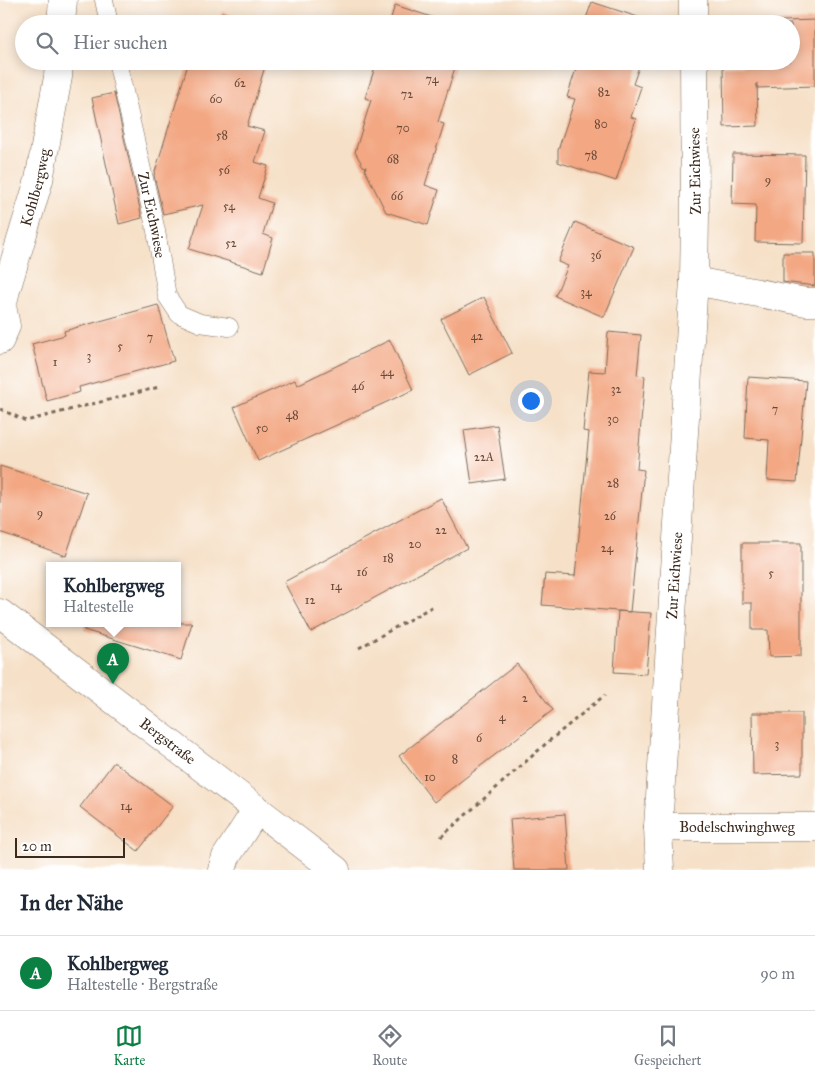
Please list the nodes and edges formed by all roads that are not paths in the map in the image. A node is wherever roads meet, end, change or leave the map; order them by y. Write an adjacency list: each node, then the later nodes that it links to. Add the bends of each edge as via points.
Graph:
1 (63, 0): 4 (street)
2 (104, 0): 5 (lane)
3 (693, 0): 6 (street)
4 (62, 15)
5 (107, 15)
6 (693, 15)
7 (58, 70): 13 (street, Kohlbergweg, via 39,180 2,306 6,326)
8 (120, 70): 12 (lane, Zur Eichwiese, via 167,296 179,314)
9 (694, 70): 10 (street, Zur Eichwiese)
10 (694, 281): 11 (street); 16 (street, Zur Eichwiese)
11 (815, 302)
12 (229, 327)
13 (0, 340)
14 (0, 613): 15 (street, Bergstraße)
15 (256, 809): 18 (street, via 226,857); 19 (street, Bergstraße)
16 (658, 827): 17 (street, Bodelschwinghweg); 20 (street, Zur Eichwiese)
17 (815, 827)
18 (222, 870)
19 (336, 870)
20 (660, 870)

